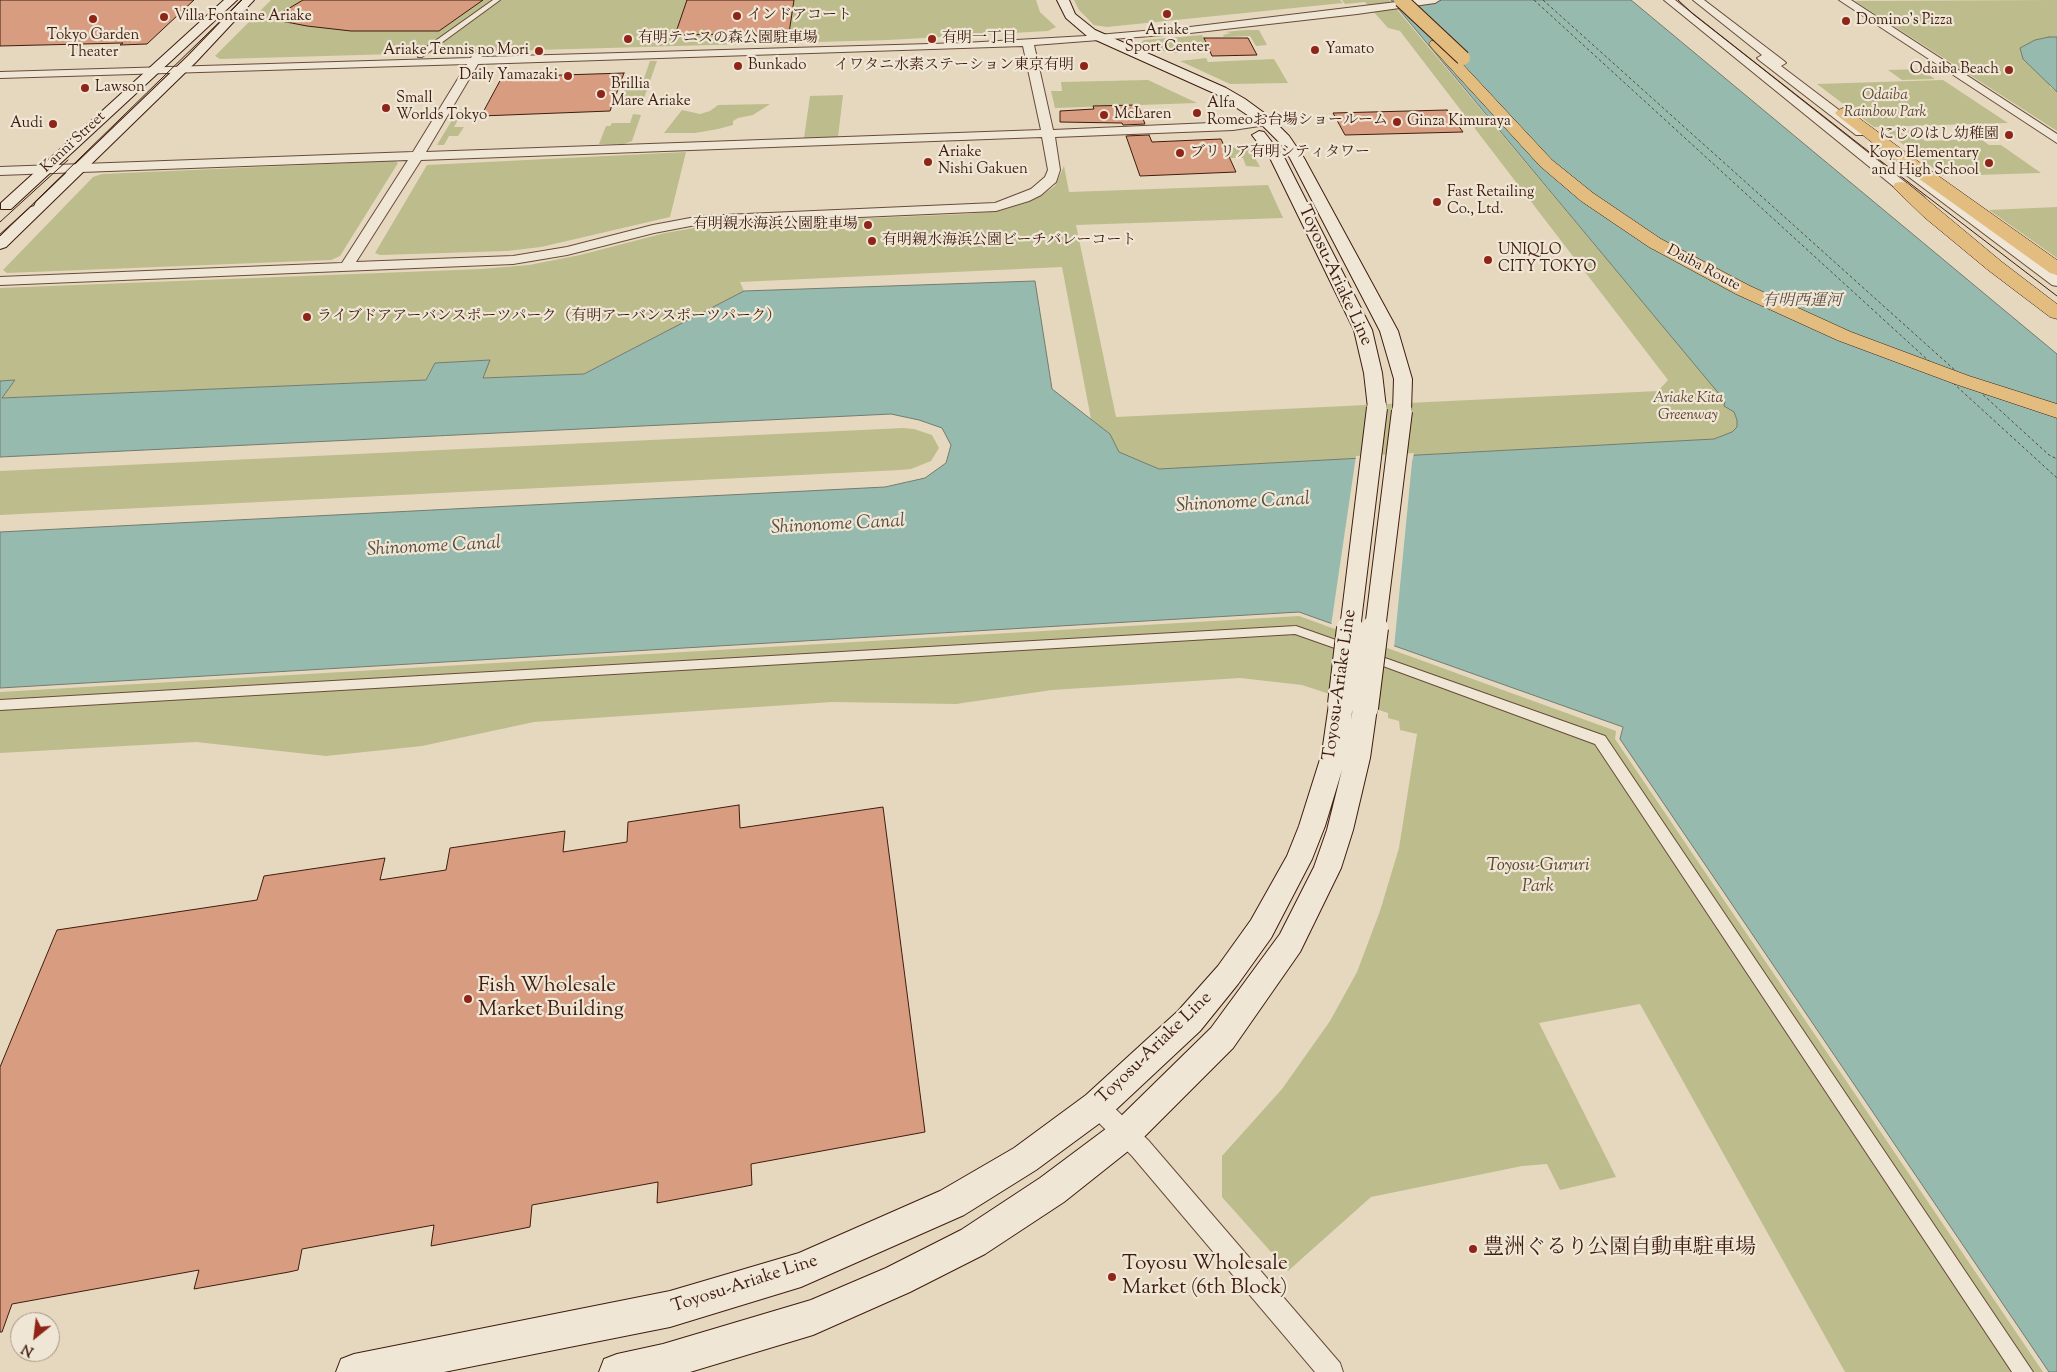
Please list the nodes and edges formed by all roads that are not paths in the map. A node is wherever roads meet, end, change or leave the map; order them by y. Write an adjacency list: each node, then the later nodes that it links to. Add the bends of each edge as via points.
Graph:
1 (218, 0): 20 (main road)
2 (231, 0): 20 (main road, Kanni Street)
3 (248, 0): 19 (main road, Kanni Street)
4 (262, 0): 19 (main road, via 246,16)
5 (497, 0): 24 (street)
6 (1063, 0): 21 (main road, via 1070,16)
7 (1381, 0): 23 (highway)
8 (1391, 0): 23 (highway)
9 (1401, 0): 17 (street); 26 (highway, bridge)
10 (1411, 0): 26 (highway, bridge)
11 (1435, 0): 17 (street)
12 (1657, 0): 31 (street, via 1714,48)
13 (1669, 0): 31 (street)
14 (1688, 0): 32 (street)
15 (1698, 0): 32 (street)
16 (1844, 0): 36 (street)
17 (1355, 9): 21 (street)
18 (1057, 17): 21 (main road)
19 (229, 20): 27 (main road, Kanni Street)
20 (194, 33): 28 (main road, Kanni Street)
21 (1089, 36): 22 (street); 25 (street); 33 (main road, Toyosu-Ariake Line, via 1221,91); 34 (main road, Toyosu-Ariake Line, via 1200,91)
22 (1028, 43): 25 (street); 35 (street)
23 (1436, 44): 54 (highway, Daiba Route, via 1546,163 1606,211 1655,243 1743,290 1844,336)
24 (420, 56)
25 (476, 58): 27 (street); 37 (street)
26 (1463, 58): 53 (highway, Daiba Route, via 1558,163 1612,205 1664,239 1752,285 1844,327 1932,361)
27 (183, 67): 28 (street); 38 (main road, Kanni Street)
28 (155, 68): 29 (street); 30 (street); 39 (main road, Kanni Street)
29 (0, 70)
30 (0, 75)
31 (1796, 106): 42 (street)
32 (1833, 108): 41 (street); 41 (street); 46 (highway)
33 (1266, 122): 34 (street); 51 (main road, Toyosu-Ariake Line, via 1284,139 1297,158)
34 (1249, 124): 35 (street); 52 (main road, Toyosu-Ariake Line, via 1278,159 1344,290 1363,330)
35 (1048, 134): 37 (street); 45 (street, via 1054,161 1051,179 1036,192 996,207 709,220 513,260)
36 (2057, 139)
37 (418, 155): 38 (street); 45 (street)
38 (79, 168): 39 (street); 44 (main road, Kanni Street)
39 (46, 169): 40 (street); 43 (main road, Kanni Street)
40 (0, 171)
41 (1920, 179): 48 (street)
42 (1902, 187): 49 (street); 50 (highway, via 1995,266)
43 (2, 210)
44 (0, 244)
45 (346, 267): 47 (street)
46 (2057, 269)
47 (0, 281)
48 (2057, 282)
49 (2057, 304)
50 (2057, 313)
51 (1396, 351): 52 (main road, via 1390,359 1391,374); 57 (main road, Toyosu-Ariake Line, bridge, via 1403,379 1402,411 1357,758 1327,868 1290,943 1222,1038)
52 (1373, 373): 56 (main road, Toyosu-Ariake Line, bridge, via 1377,408 1334,753 1312,826 1281,894 1228,975 1190,1021)
53 (2057, 402)
54 (2057, 411)
55 (0, 705): 61 (street, via 1296,630 1600,740)
56 (1097, 1106): 57 (street); 58 (main road, Toyosu-Ariake Line, via 1025,1159 952,1203 801,1270 670,1309)
57 (1126, 1133): 59 (main road, Toyosu-Ariake Line, via 1052,1190 973,1242 898,1280 813,1317 680,1358); 60 (street)
58 (354, 1372)
59 (617, 1372)
60 (1331, 1372)
61 (2023, 1372)

